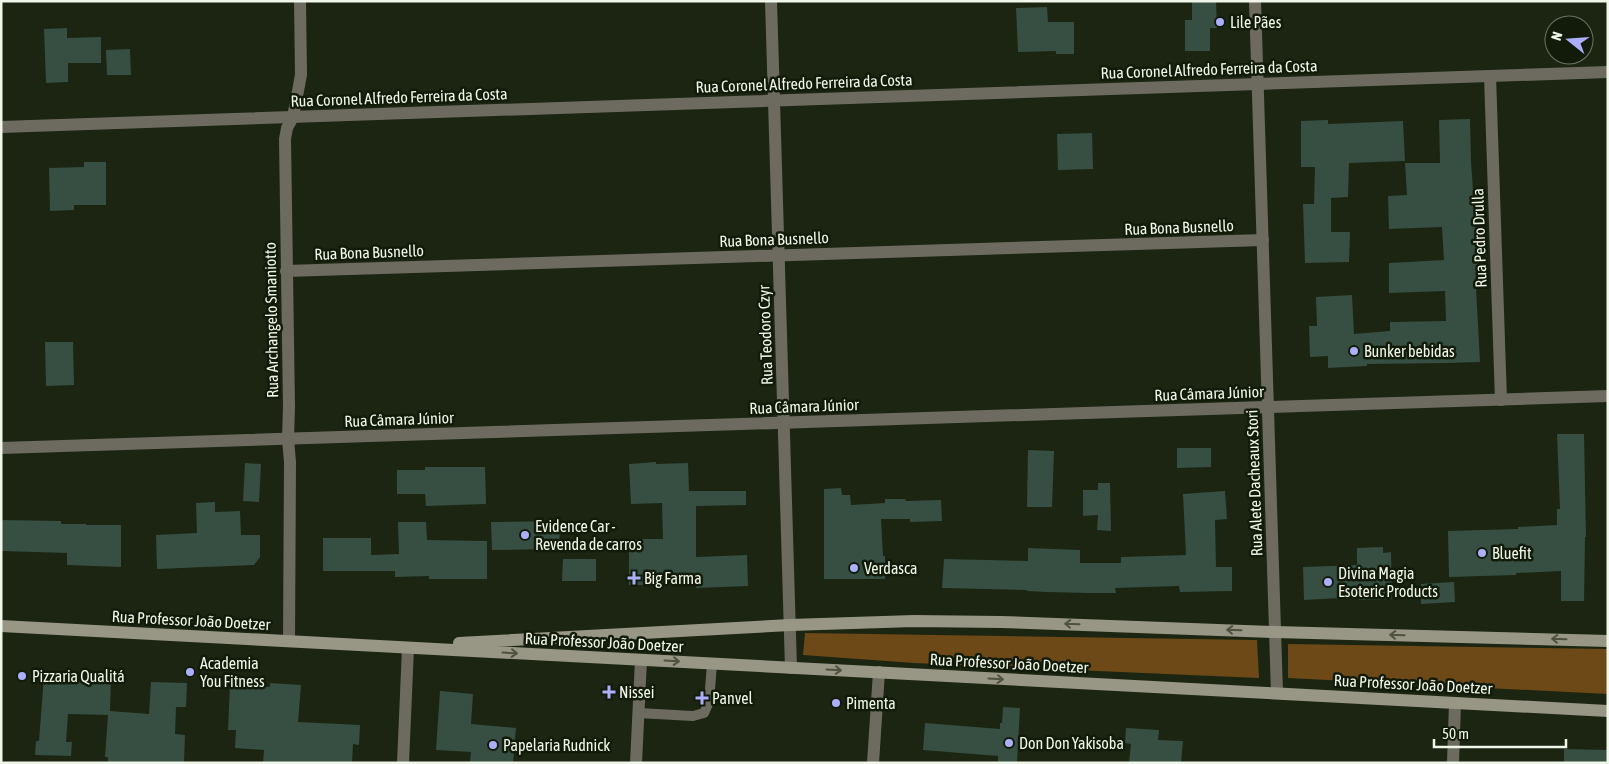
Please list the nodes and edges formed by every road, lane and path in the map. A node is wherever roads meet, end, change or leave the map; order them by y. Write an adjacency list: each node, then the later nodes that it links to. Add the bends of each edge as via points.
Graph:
1 (300, 1): 8 (street, Rua Archangelo Smaniotto, via 301,75)
2 (771, 1): 7 (street, Rua Teodoro Czyr)
3 (1255, 1): 6 (street, Rua Alete Dacheaux Stori)
4 (1608, 72): 5 (street, Rua Coronel Alfredo Ferreira da Costa)
5 (1490, 76): 6 (street, Rua Coronel Alfredo Ferreira da Costa); 14 (street, Rua Pedro Drulla)
6 (1258, 84): 7 (street, Rua Coronel Alfredo Ferreira da Costa); 10 (street, Rua Alete Dacheaux Stori)
7 (774, 100): 8 (street, Rua Coronel Alfredo Ferreira da Costa); 11 (street, Rua Teodoro Czyr)
8 (293, 117): 9 (street, Rua Coronel Alfredo Ferreira da Costa); 12 (street, Rua Archangelo Smaniotto, via 285,139)
9 (1, 127)
10 (1263, 240): 11 (street, Rua Bona Busnello); 15 (street, Rua Alete Dacheaux Stori)
11 (779, 255): 12 (street, Rua Bona Busnello); 16 (street, Rua Teodoro Czyr)
12 (286, 271): 17 (street, Rua Archangelo Smaniotto)
13 (1608, 396): 14 (street, Rua Câmara Júnior)
14 (1501, 400): 15 (street, Rua Câmara Júnior)
15 (1268, 407): 16 (street, Rua Câmara Júnior); 21 (street, Rua Alete Dacheaux Stori)
16 (784, 423): 17 (street, Rua Câmara Júnior); 19 (street, Rua Teodoro Czyr)
17 (288, 439): 18 (street, Rua Câmara Júnior); 22 (street, Rua Archangelo Smaniotto)
18 (1, 448)
19 (790, 625): 21 (main road, Rua Professor João Doetzer, one-way to 19, via 956,621); 24 (main road, Rua Professor João Doetzer); 27 (street, Rua Teodoro Czyr)
20 (1, 626): 22 (main road, Rua Professor João Doetzer)
21 (1275, 632): 23 (main road, Rua Professor João Doetzer, one-way to 21); 29 (street, Rua Alete Dacheaux Stori)
22 (289, 641): 24 (main road, Rua Professor João Doetzer)
23 (1608, 641)
24 (408, 648): 25 (main road, Rua Professor João Doetzer, one-way to 25); 33 (street)
25 (641, 660): 26 (main road, Rua Professor João Doetzer, one-way to 26); 32 (street)
26 (712, 664): 27 (main road, Rua Professor João Doetzer); 32 (lane, via 709,702 704,713 693,716)
27 (791, 668): 28 (main road, Rua Professor João Doetzer, one-way to 28)
28 (878, 672): 29 (main road, Rua Professor João Doetzer, one-way to 29); 35 (street)
29 (1277, 693): 30 (main road, Rua Professor João Doetzer)
30 (1456, 702): 31 (main road, Rua Professor João Doetzer); 36 (street)
31 (1608, 711)
32 (638, 713): 34 (street)
33 (403, 763)
34 (636, 763)
35 (873, 763)
36 (1453, 763)

